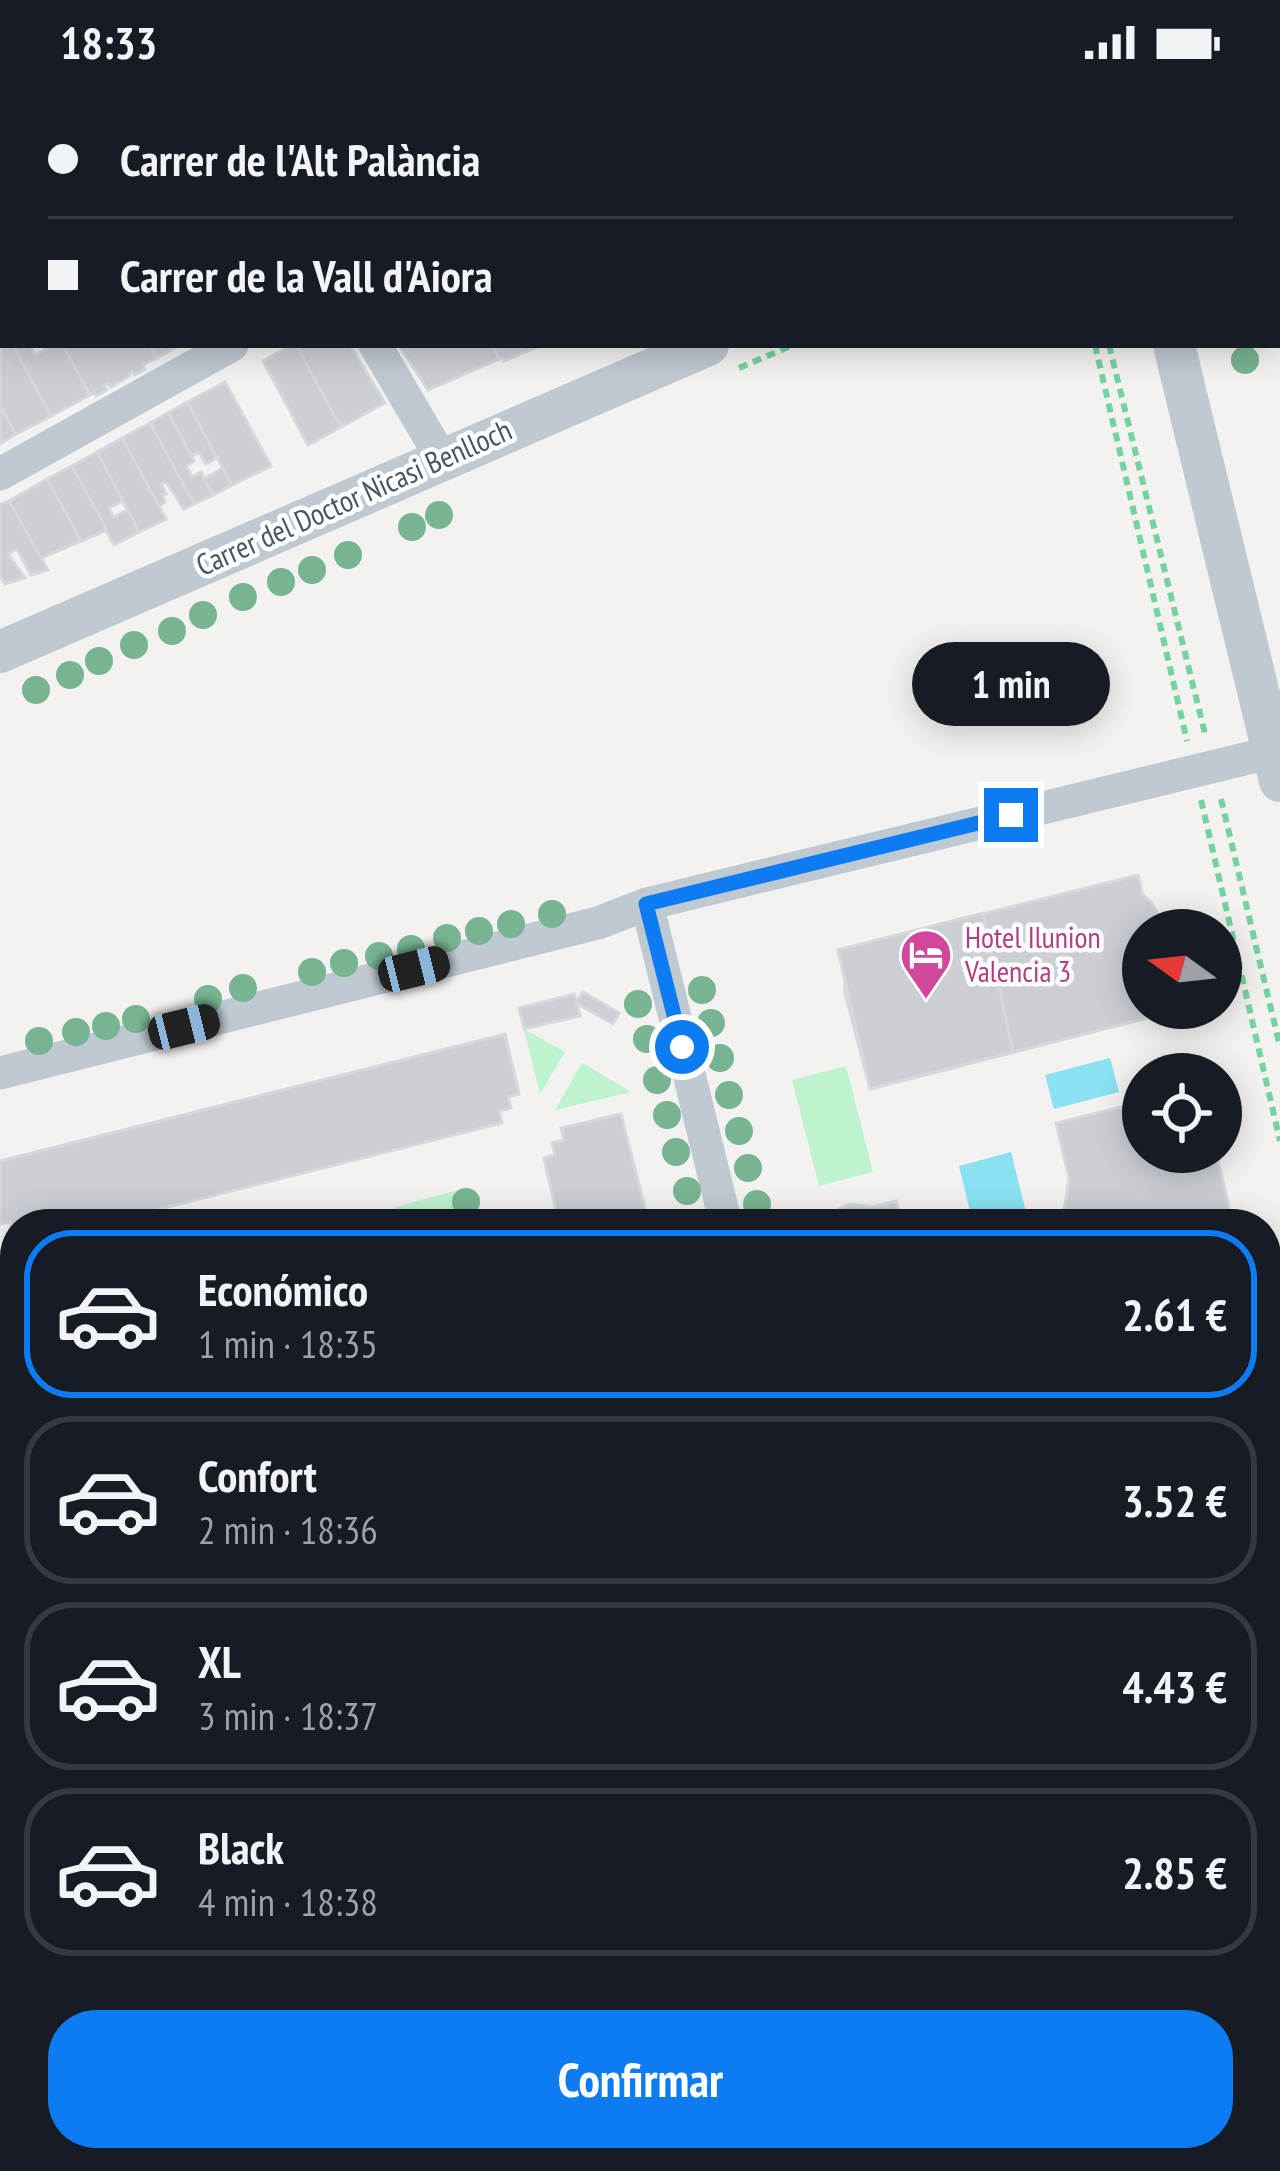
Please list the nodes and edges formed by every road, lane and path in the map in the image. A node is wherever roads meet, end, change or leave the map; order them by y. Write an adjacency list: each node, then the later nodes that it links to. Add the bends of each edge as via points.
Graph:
1 (227, 348): 8 (street)
2 (377, 348): 7 (street)
3 (701, 348): 7 (street, Carrer del Doctor Nicasi Benlloch)
4 (1096, 348): 11 (path)
5 (1110, 348): 10 (path)
6 (1175, 348): 12 (street)
7 (442, 459): 9 (street, Carrer del Doctor Nicasi Benlloch)
8 (0, 474)
9 (0, 652)
10 (1204, 730)
11 (1188, 745)
12 (1277, 766): 15 (street)
13 (1198, 788): 18 (path)
14 (1218, 790): 16 (path)
15 (646, 904): 17 (street, via 598,923); 19 (street)
16 (1280, 1047)
17 (0, 1073)
18 (1280, 1141)
19 (722, 1209)

